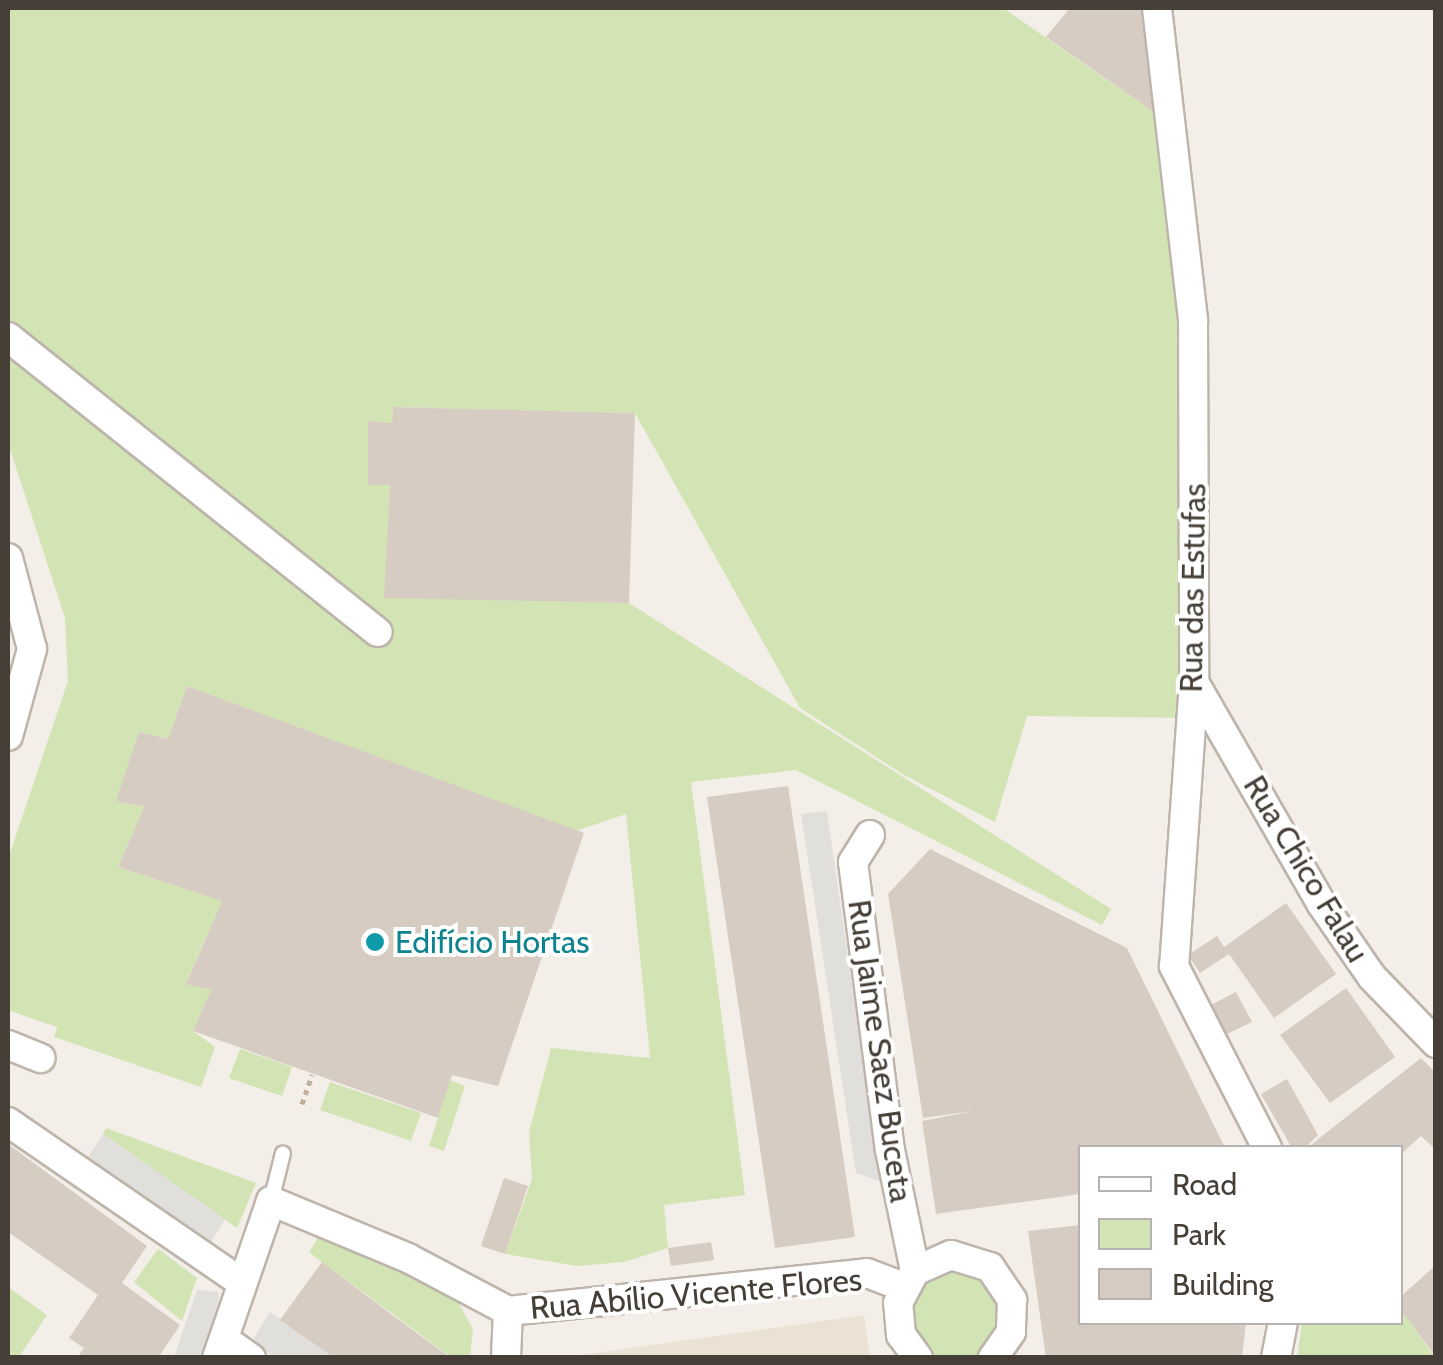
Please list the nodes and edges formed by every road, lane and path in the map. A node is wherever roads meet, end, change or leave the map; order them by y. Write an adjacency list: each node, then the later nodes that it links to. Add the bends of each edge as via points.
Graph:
1 (1157, 8): 6 (street, Rua das Estufas, via 1193,320)
2 (8, 336): 4 (street)
3 (8, 558): 5 (street, via 27,613)
4 (378, 632)
5 (18, 661): 7 (street)
6 (1194, 682): 9 (street, Rua Chico Falau, via 1321,904 1372,976); 15 (street, Rua das Estufas, via 1174,966)
7 (8, 736)
8 (870, 835): 18 (street, Rua Jaime Saez Buceta, via 853,862 854,879)
9 (1436, 1043)
10 (8, 1045): 11 (street)
11 (40, 1058)
12 (312, 1075): 13 (path)
13 (302, 1104)
14 (8, 1122): 19 (street)
15 (1265, 1145)
16 (283, 1152): 17 (lane)
17 (272, 1202): 19 (street); 20 (street, Rua Abílio Vicente Flores, via 408,1258)
18 (909, 1279): 20 (street, Rua Abílio Vicente Flores, via 867,1273); 23 (street, via 942,1257 972,1257 1004,1281 1013,1320); 26 (street, Rua Abílio Vicente Flores, via 897,1319)
19 (241, 1282): 22 (street)
20 (508, 1311): 25 (street)
21 (1282, 1325): 27 (street)
22 (221, 1349): 24 (street)
23 (995, 1357)
24 (251, 1358)
25 (506, 1358)
26 (918, 1358)
27 (1276, 1358)

